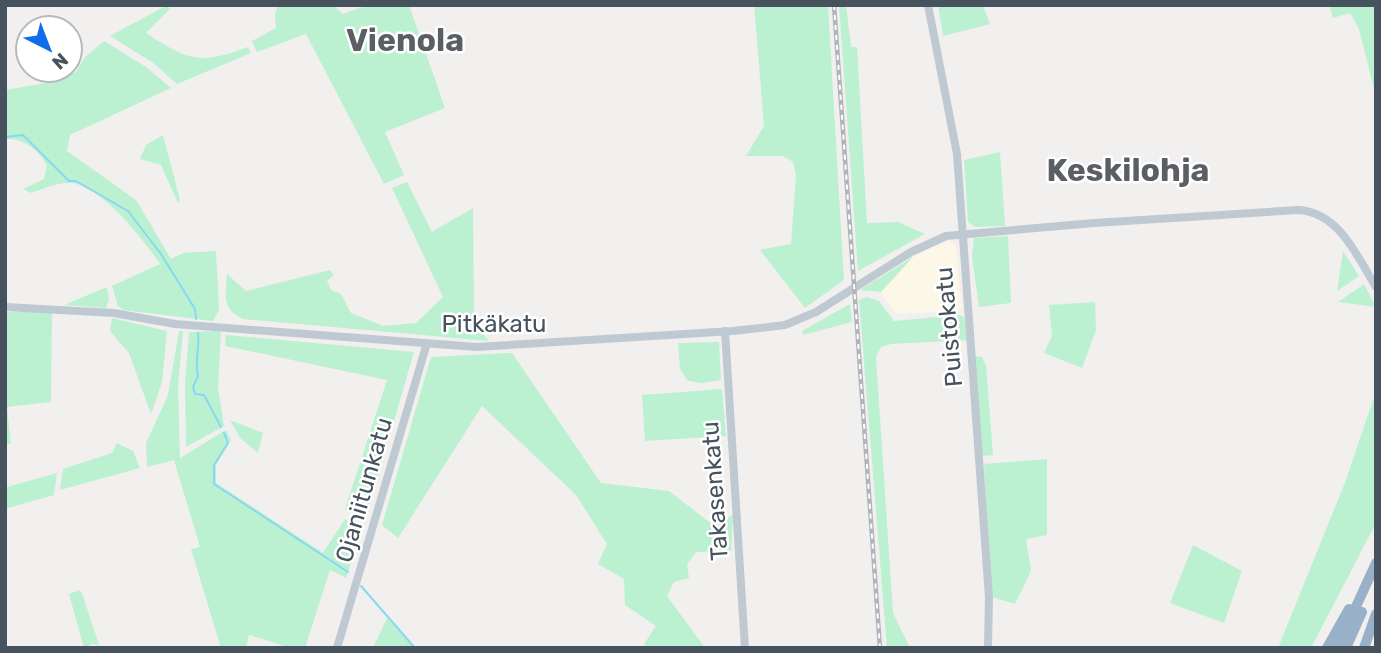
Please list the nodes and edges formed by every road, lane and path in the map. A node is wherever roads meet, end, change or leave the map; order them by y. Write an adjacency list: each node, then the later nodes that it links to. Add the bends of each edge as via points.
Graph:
1 (928, 5): 2 (street, Puistokatu, via 957,154)
2 (961, 233): 3 (street, Pitkäkatu, via 1298,211 1319,214 1337,227); 5 (street, Pitkäkatu, via 933,240 816,312 785,325); 12 (street, Puistokatu, via 989,597)
3 (1376, 287)
4 (5, 307): 6 (street, Pitkäkatu)
5 (725, 331): 6 (street, Pitkäkatu, via 503,346); 11 (street, Takasenkatu)
6 (428, 343): 10 (street, Ojaniitunkatu)
7 (1376, 563): 8 (highway)
8 (1373, 578): 13 (highway); 14 (highway); 15 (highway)
9 (1376, 614): 16 (highway)
10 (337, 648)
11 (745, 648)
12 (988, 648)
13 (1326, 648)
14 (1337, 648)
15 (1346, 648)
16 (1364, 648)

